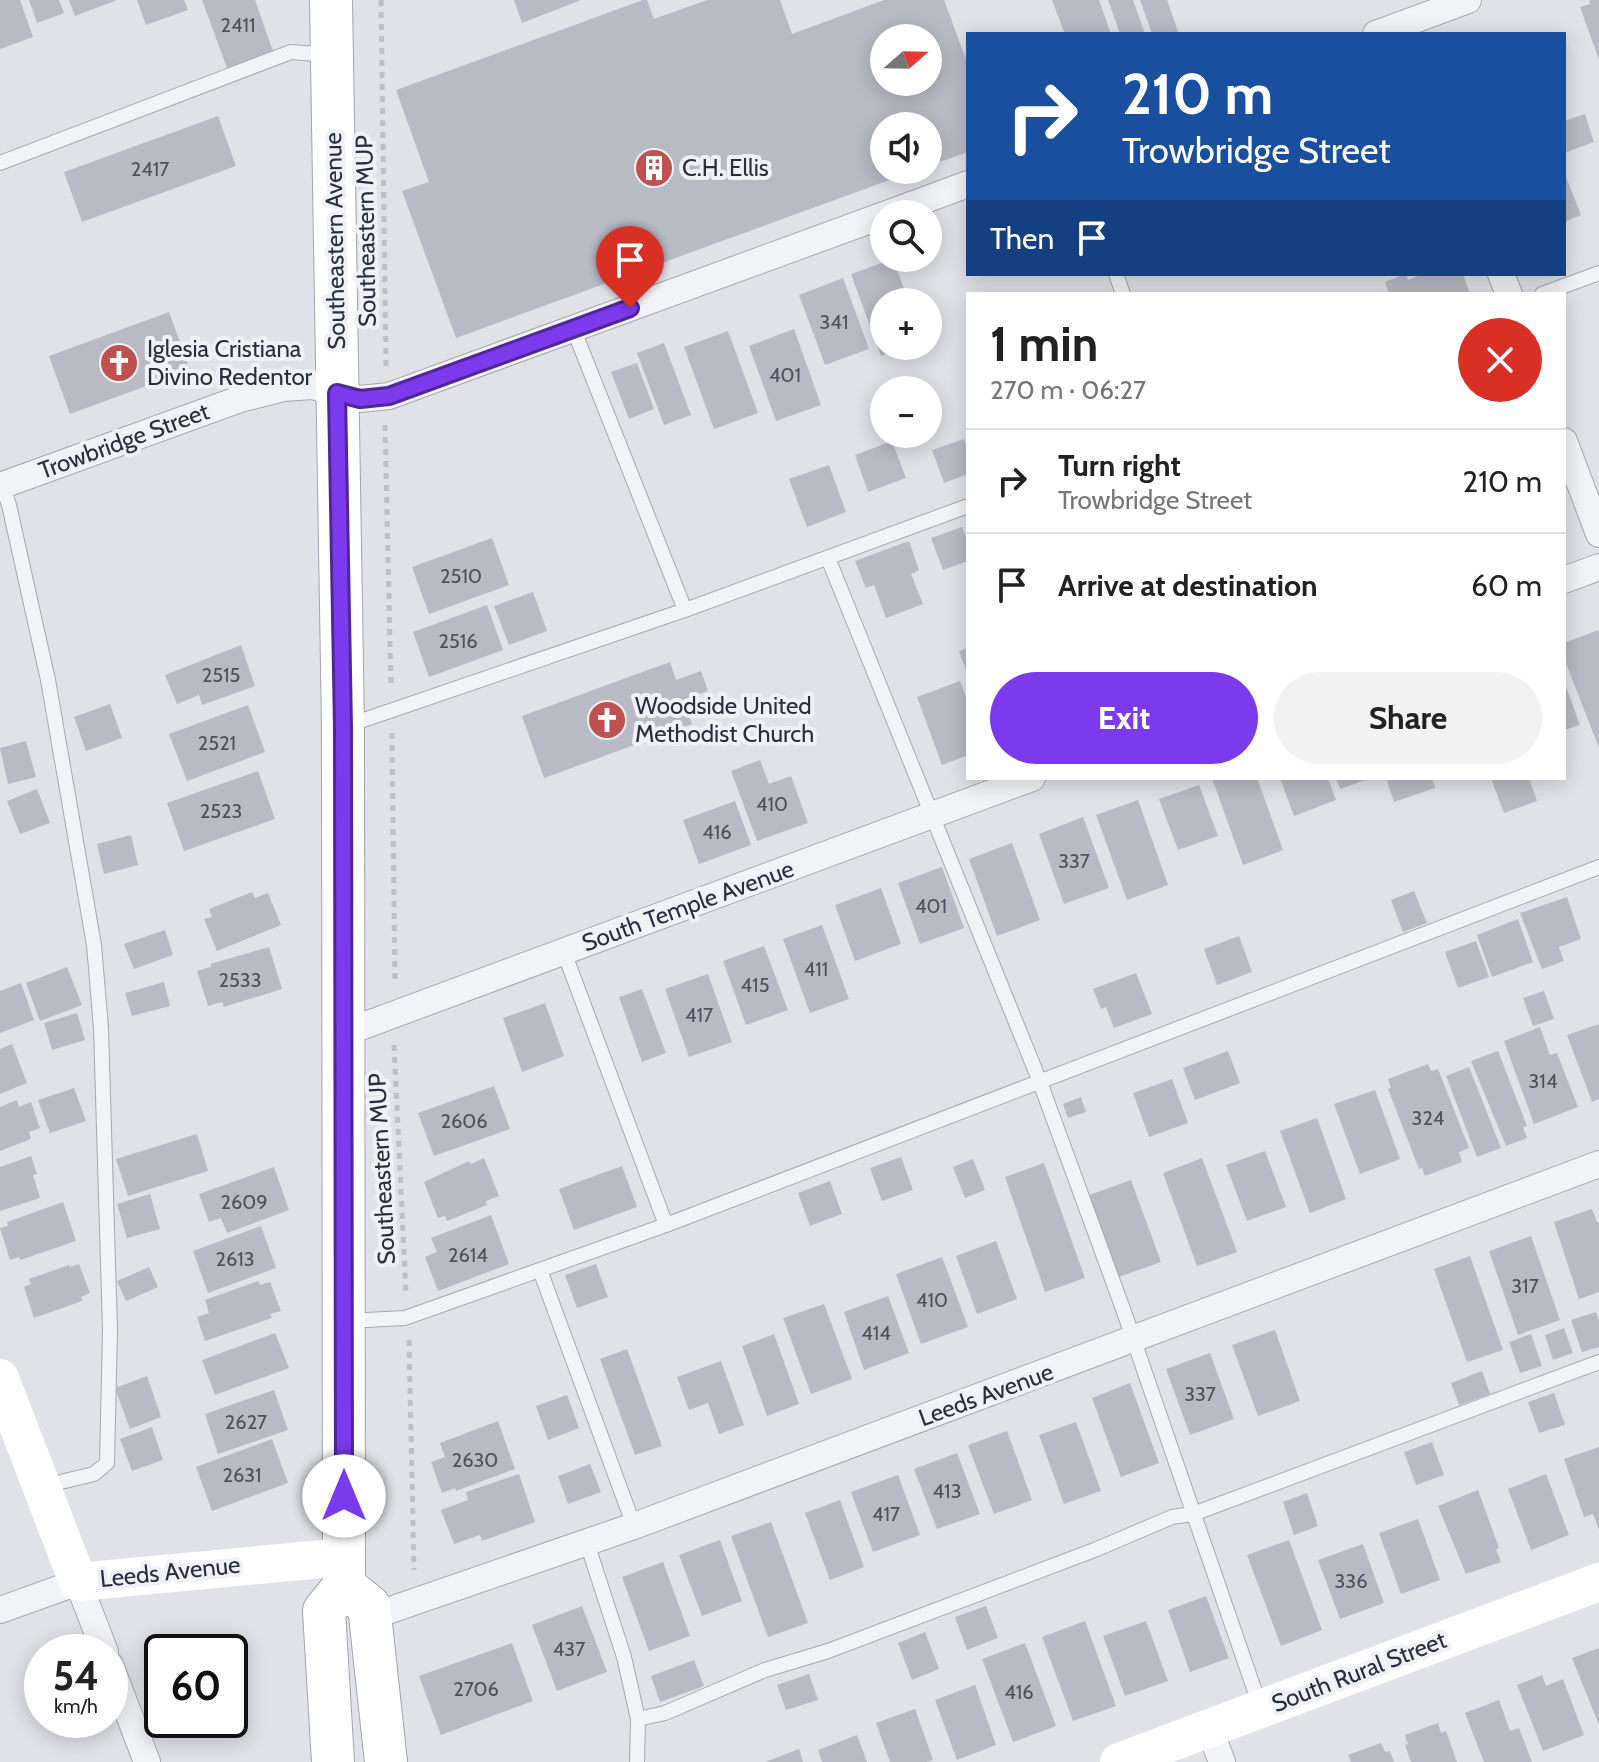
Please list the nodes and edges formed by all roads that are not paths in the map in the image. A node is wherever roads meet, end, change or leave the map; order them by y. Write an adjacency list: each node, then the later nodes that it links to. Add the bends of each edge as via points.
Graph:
1 (331, 0): 4 (main road, Southeastern Avenue)
2 (1468, 0): 3 (street)
3 (1408, 29)
4 (332, 55): 5 (lane, via 291,52); 12 (main road, Southeastern Avenue)
5 (0, 163)
6 (966, 185): 7 (street, Trowbridge Street)
7 (924, 200)
8 (870, 219): 11 (street, Trowbridge Street)
9 (1599, 273): 10 (lane)
10 (1547, 292)
11 (573, 328): 12 (street, Trowbridge Street, via 389,396 360,399); 20 (lane)
12 (337, 393): 14 (street, Trowbridge Street, via 295,386 240,399); 21 (main road, Southeastern Avenue)
13 (1566, 446): 16 (street)
14 (1, 486): 35 (lane, via 48,680 94,945 102,1041 110,1330 107,1463 94,1474)
15 (966, 507): 17 (lane)
16 (1599, 534)
17 (828, 558): 20 (lane); 23 (lane)
18 (1599, 567): 19 (street)
19 (1566, 579)
20 (685, 610): 21 (lane)
21 (343, 728): 26 (main road, Southeastern Avenue)
22 (1027, 780): 23 (street, South Temple Avenue)
23 (934, 814): 25 (street, South Temple Avenue); 27 (lane)
24 (1599, 867): 27 (lane)
25 (564, 952): 26 (street, South Temple Avenue); 29 (lane)
26 (344, 1033): 31 (main road, Southeastern Avenue)
27 (1040, 1082): 29 (lane); 32 (lane)
28 (1599, 1164): 32 (street, Leeds Avenue)
29 (666, 1225): 30 (lane)
30 (540, 1270): 31 (lane, via 405,1318); 37 (lane)
31 (345, 1321): 41 (main road, Southeastern Avenue)
32 (1133, 1341): 36 (lane); 37 (street, Leeds Avenue)
33 (1599, 1362): 36 (lane)
34 (0, 1378): 35 (main road)
35 (42, 1487): 39 (main road)
36 (1193, 1514): 44 (lane); 46 (lane, via 1172,1517)
37 (634, 1526): 38 (street, Leeds Avenue)
38 (587, 1543): 41 (street, Leeds Avenue); 46 (lane)
39 (78, 1582): 41 (main road, Leeds Avenue, via 301,1559); 42 (street, Leeds Avenue); 43 (street)
40 (1599, 1582): 44 (main road, South Rural Street)
41 (353, 1586): 49 (main road, via 324,1611); 50 (main road, Southeastern Avenue)
42 (0, 1610)
43 (98, 1634)
44 (1261, 1709): 47 (main road, South Rural Street)
45 (128, 1712): 48 (street)
46 (638, 1719): 51 (lane)
47 (1216, 1745): 52 (main road, South Rural Street)
48 (147, 1762)
49 (333, 1762)
50 (386, 1762)
51 (637, 1762)
52 (1119, 1762)

